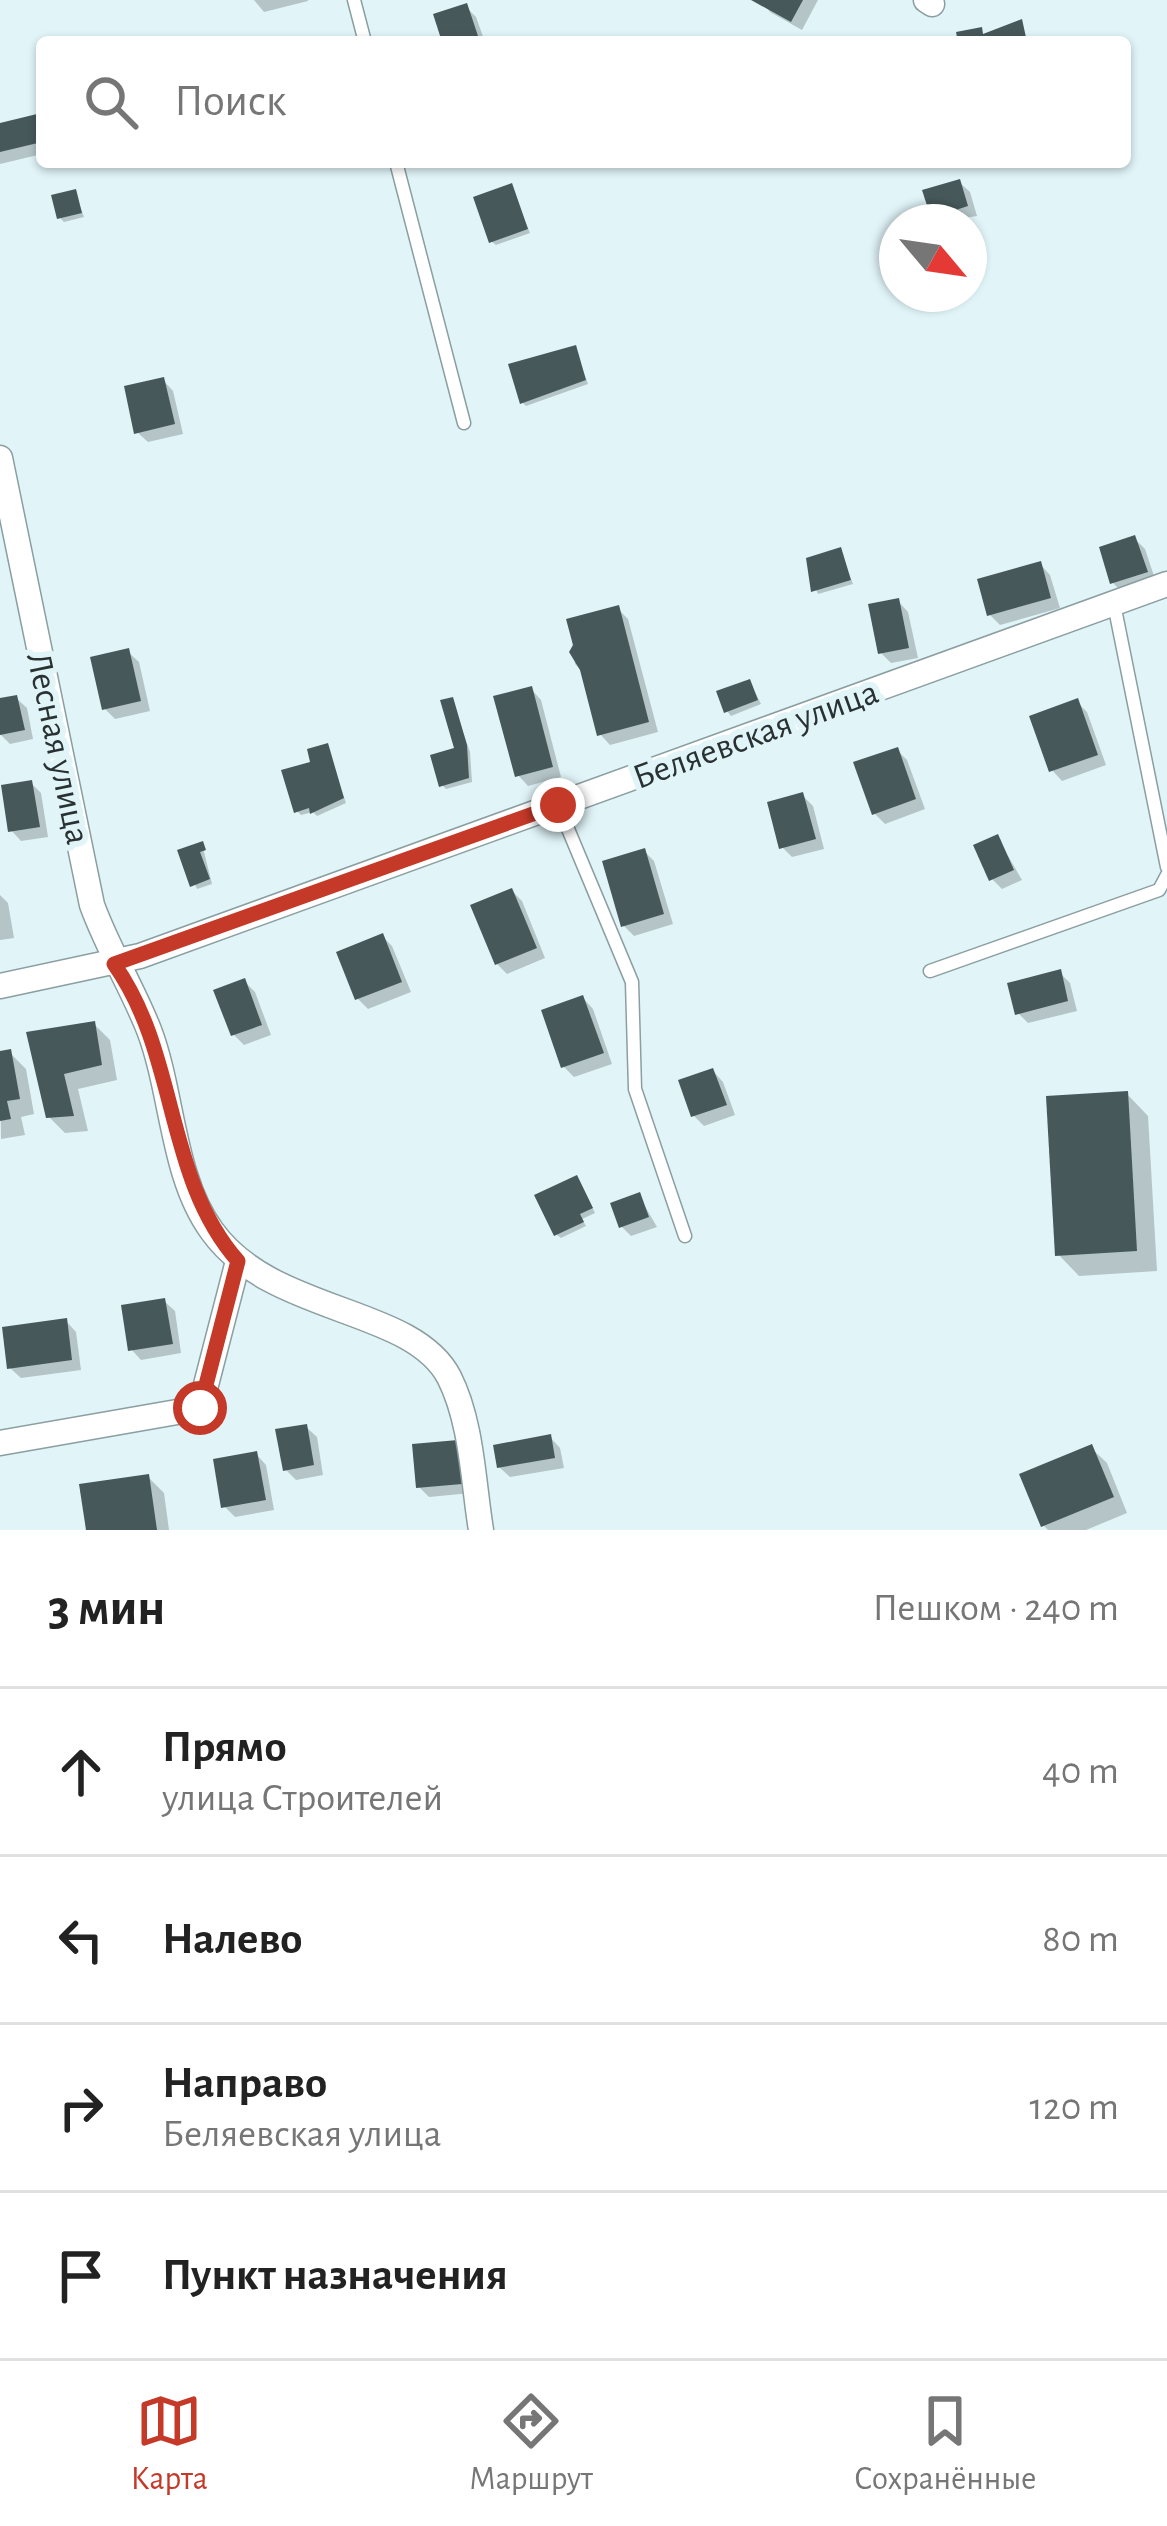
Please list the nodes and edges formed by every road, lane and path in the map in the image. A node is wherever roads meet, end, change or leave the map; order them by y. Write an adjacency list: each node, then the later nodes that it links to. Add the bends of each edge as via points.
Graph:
1 (354, 0): 2 (lane)
2 (363, 36)
3 (398, 168): 4 (lane)
4 (464, 423)
5 (0, 458): 6 (street, Лесная улица)
6 (5, 504): 11 (street, Лесная улица, via 92,905)
7 (1167, 584): 8 (street, Беляевская улица)
8 (1114, 604): 9 (street, Беляевская улица); 10 (lane)
9 (558, 805): 11 (street, Беляевская улица); 14 (lane, via 632,982 635,1090)
10 (1167, 871): 12 (lane, via 1159,890)
11 (114, 964): 13 (street); 15 (street, Лесная улица, via 149,1031 194,1198)
12 (930, 971)
13 (0, 986)
14 (685, 1236)
15 (238, 1261): 16 (street, via 200,1408); 17 (street, via 436,1357 463,1420)
16 (0, 1443)
17 (481, 1530)

